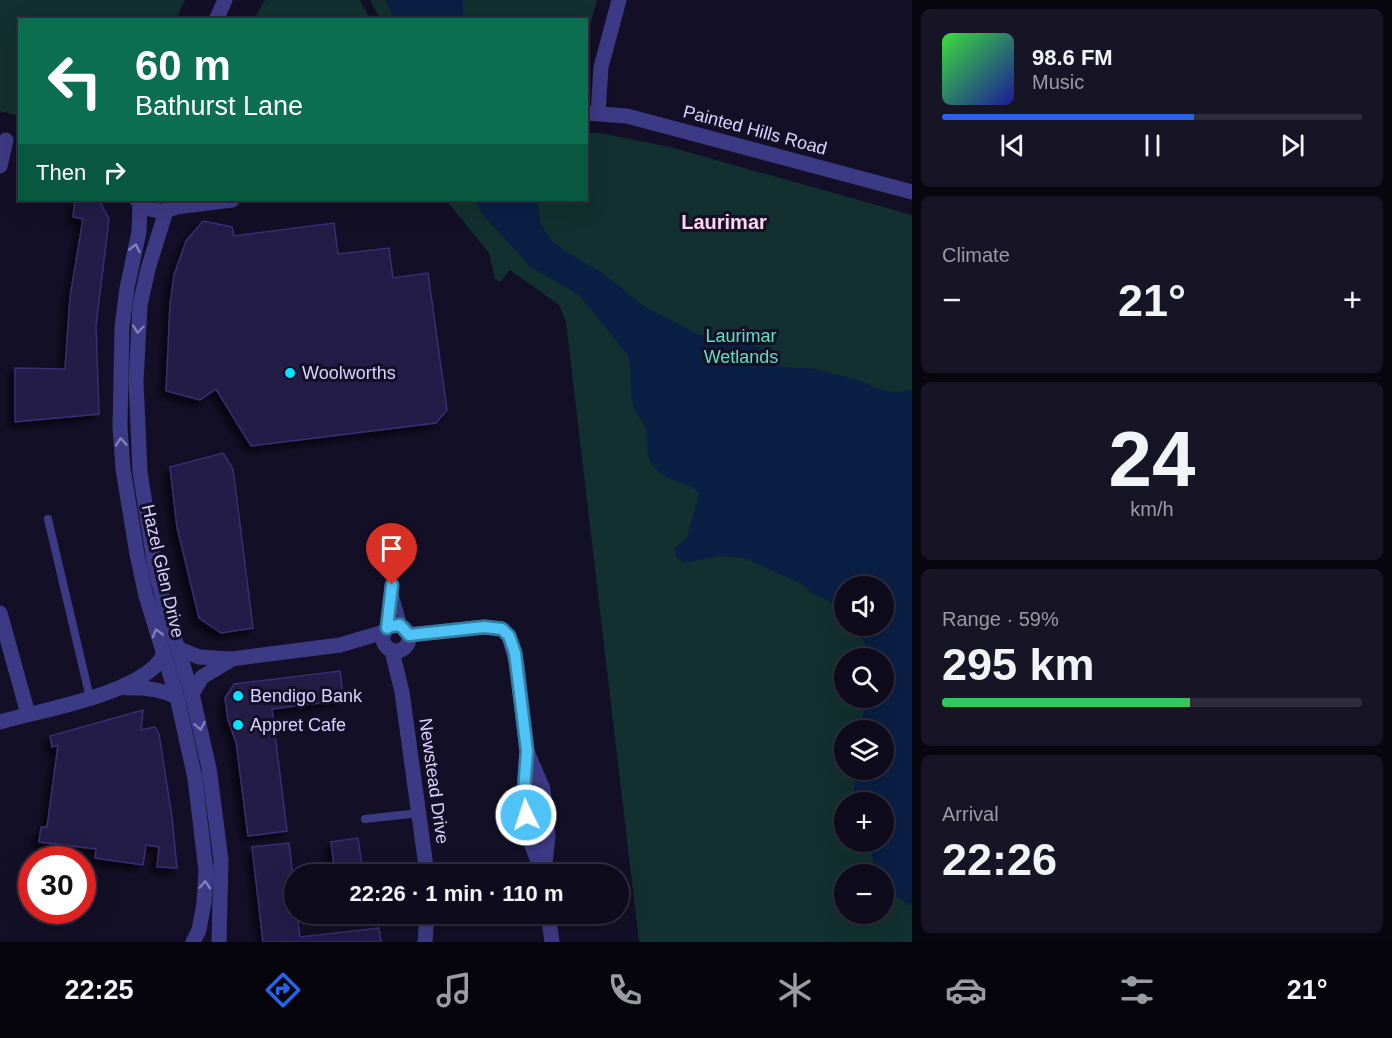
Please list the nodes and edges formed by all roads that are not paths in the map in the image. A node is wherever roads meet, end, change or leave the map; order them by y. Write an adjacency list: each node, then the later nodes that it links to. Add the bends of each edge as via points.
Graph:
1 (225, 0): 3 (street)
2 (619, 0): 4 (street)
3 (217, 18)
4 (592, 113): 7 (street, Painted Hills Road, via 627,116)
5 (9, 141): 6 (street)
6 (0, 165)
7 (912, 192)
8 (138, 201): 10 (street, via 157,211); 18 (street, Hazel Glen Drive, one-way to 8, via 136,554 120,428 122,327 139,232)
9 (223, 201): 10 (street)
10 (176, 206): 16 (street, Hazel Glen Drive, one-way to 16, via 148,269 137,342 140,472 155,567)
11 (48, 519): 23 (lane)
12 (0, 613): 24 (street)
13 (386, 630): 14 (street, via 396,625); 14 (lane, via 392,585); 15 (street); 17 (street, via 383,641)
14 (407, 636): 17 (street, via 401,651); 21 (street, Newstead Drive); 29 (street, via 484,627 502,629 509,636 515,653 527,751 524,791 529,838)
15 (340, 645): 17 (street); 19 (street)
16 (178, 649): 19 (street, via 199,657); 22 (street, Hazel Glen Drive)
17 (390, 650): 21 (street, Newstead Drive)
18 (163, 656): 20 (street, via 154,670); 22 (street, Hazel Glen Drive)
19 (231, 659): 22 (street, via 202,677)
20 (123, 688): 22 (street, via 154,688); 23 (street)
21 (402, 692): 26 (street, Newstead Drive)
22 (185, 696): 32 (street, Hazel Glen Drive, one-way to 22, via 204,903 206,871); 33 (street, Hazel Glen Drive, one-way to 33, via 208,768 216,818 221,880)
23 (90, 698): 24 (street)
24 (28, 714): 25 (street)
25 (0, 722)
26 (419, 813): 27 (lane); 28 (street, Newstead Drive)
27 (365, 819)
28 (426, 864)
29 (539, 864)
30 (426, 924): 34 (street)
31 (549, 924): 35 (street)
32 (193, 942)
33 (219, 942)
34 (425, 942)
35 (552, 942)

